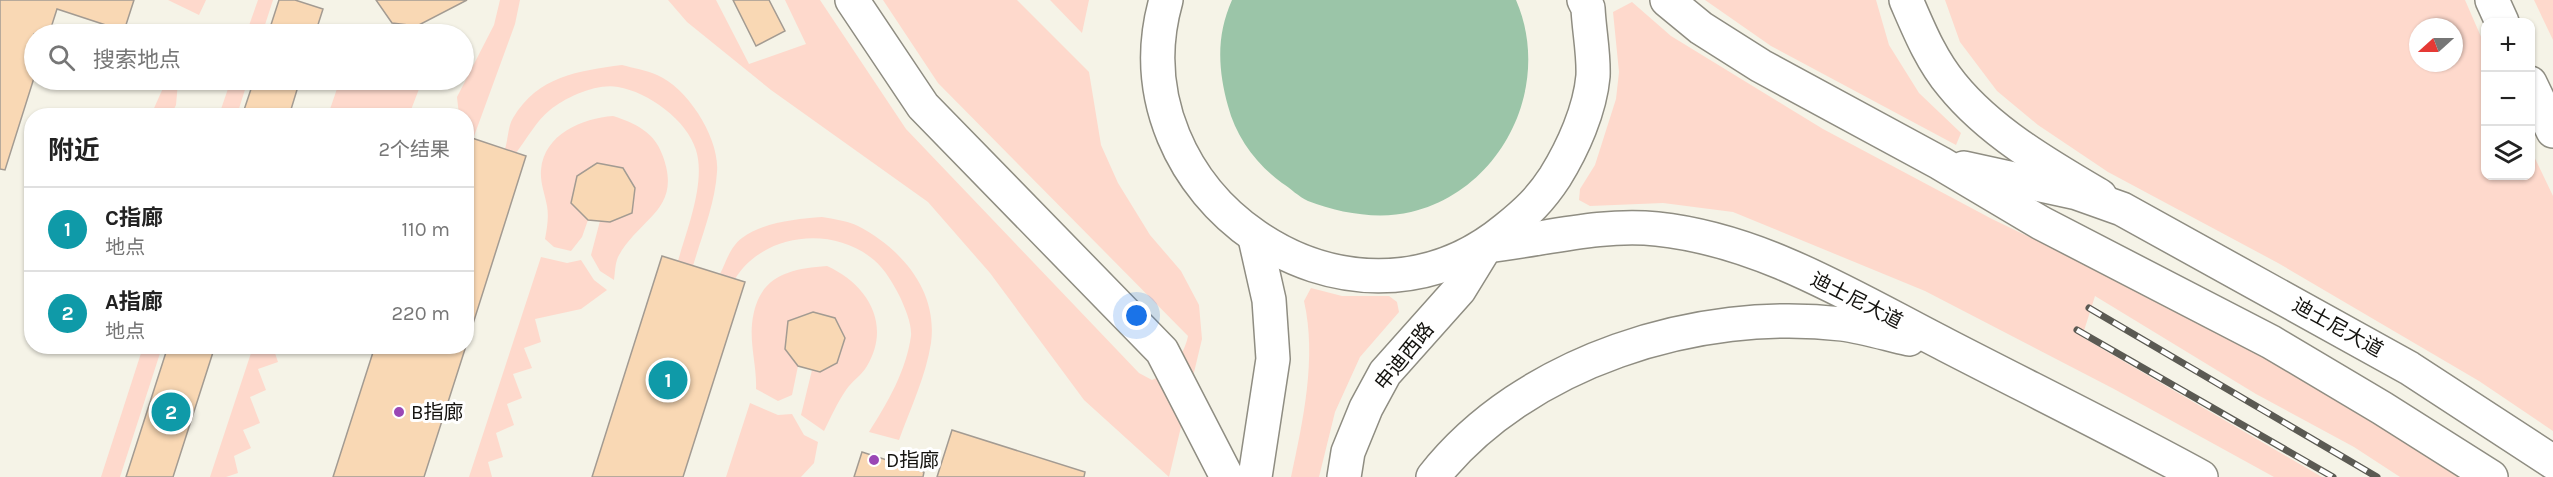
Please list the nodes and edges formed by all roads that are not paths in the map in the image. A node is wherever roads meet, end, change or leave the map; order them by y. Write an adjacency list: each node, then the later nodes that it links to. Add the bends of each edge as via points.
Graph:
1 (852, 0): 16 (main road, via 923,106 1162,351)
2 (1166, 0): 12 (main road, via 1157,58 1162,100 1174,141 1195,178 1222,211)
3 (1584, 0): 13 (main road, via 1588,8 1593,76 1576,144 1539,202)
4 (1667, 0): 10 (main road, 迪士尼大道, via 1701,28 1761,66)
5 (1905, 0): 11 (main road, via 1924,43 1952,86 2025,148)
6 (2492, 0): 7 (main road)
7 (2500, 18)
8 (2535, 94): 9 (main road)
9 (2553, 132)
10 (1940, 163): 11 (main road, 迪士尼大道, via 2078,193); 21 (main road, 迪士尼大道, via 2041,223 2271,342)
11 (2122, 209): 15 (main road, 迪士尼大道, via 2409,368)
12 (1255, 238): 13 (main road, via 1318,267 1364,274 1421,271); 17 (main road, via 1269,300 1273,359)
13 (1486, 246): 14 (main road, 迪士尼大道, via 1612,228 1657,229 1730,242 1789,265); 18 (main road, 申迪西路, via 1459,290 1385,373 1366,408)
14 (1952, 348): 19 (main road, via 1842,324 1772,322 1716,326 1649,341 1579,364 1507,406 1446,460); 20 (main road, 迪士尼大道)
15 (2553, 462)
16 (1227, 477)
17 (1255, 477)
18 (1344, 477)
19 (1433, 477)
20 (2201, 477)
21 (2491, 477)

